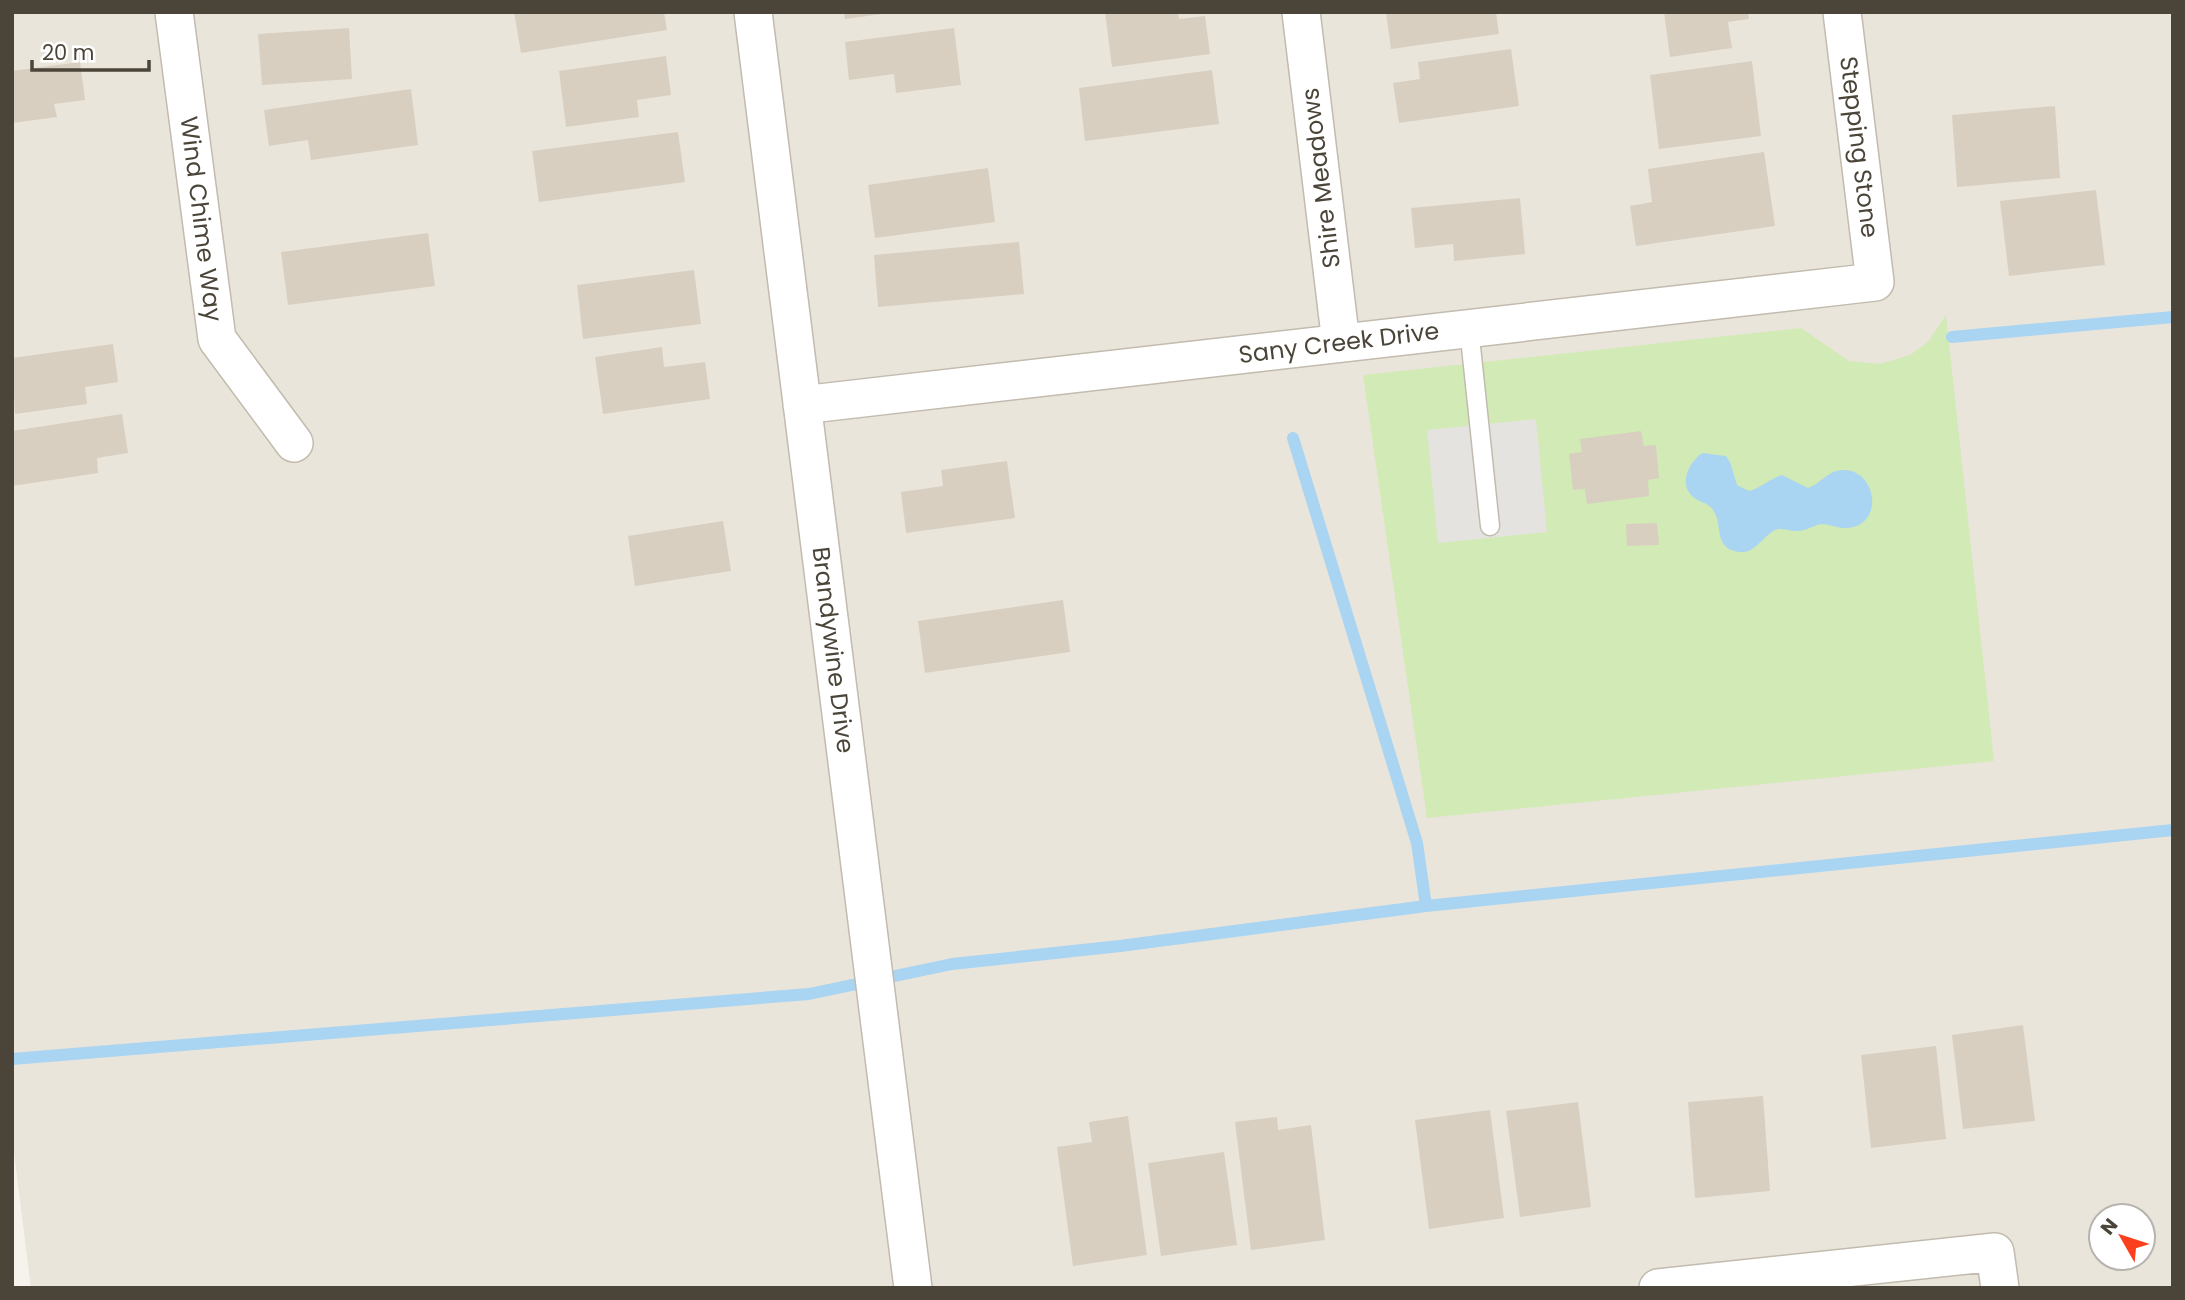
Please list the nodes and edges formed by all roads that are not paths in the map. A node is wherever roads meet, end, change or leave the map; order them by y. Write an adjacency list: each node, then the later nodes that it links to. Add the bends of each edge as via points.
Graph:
1 (174, 12): 9 (street, Wind Chime Way, via 217,339)
2 (753, 12): 8 (street, Brandywine Drive)
3 (1301, 12): 7 (street, Shire Meadows)
4 (1842, 12): 5 (street, Stepping Stone)
5 (1875, 282): 6 (street, Sany Creek Drive)
6 (1469, 328): 7 (street, Sany Creek Drive); 10 (lane)
7 (1341, 343): 8 (street, Sany Creek Drive)
8 (802, 405): 11 (street, Brandywine Drive)
9 (294, 443)
10 (1490, 526)
11 (914, 1288)
12 (1658, 1288): 13 (street, via 1995,1252)
13 (2000, 1288)

